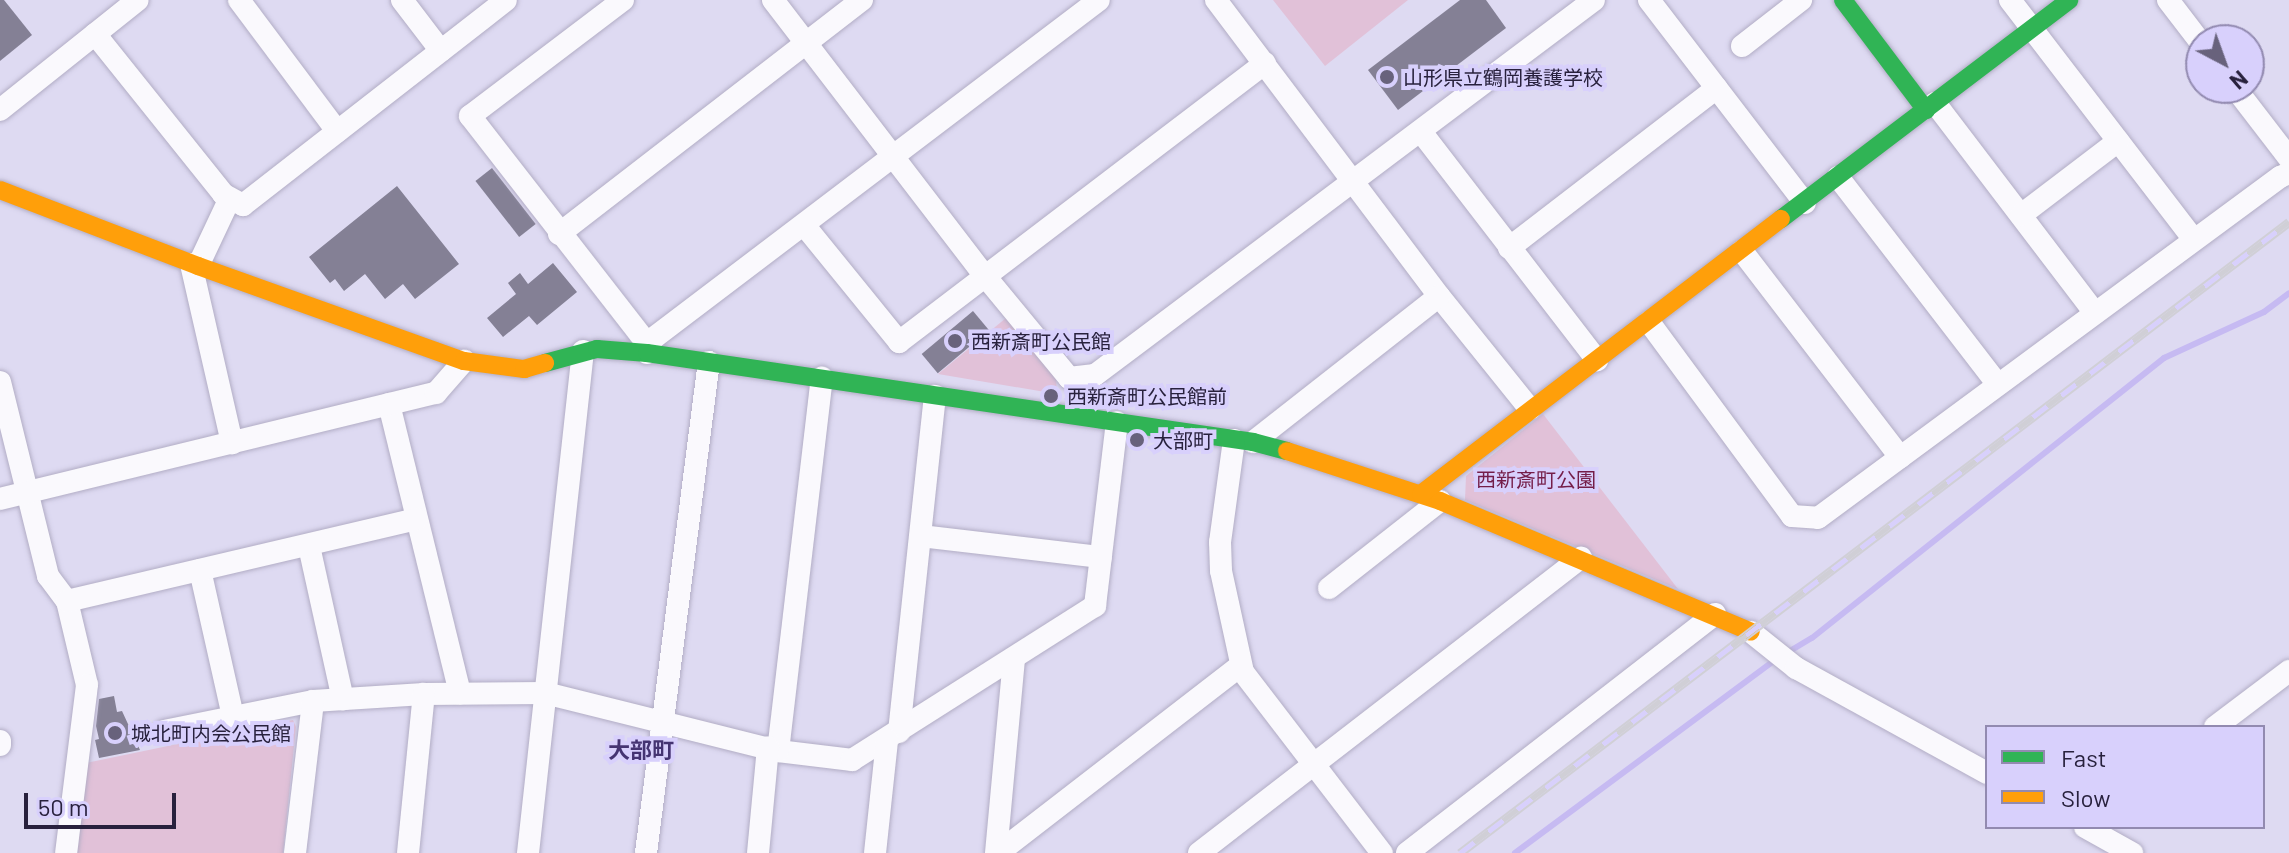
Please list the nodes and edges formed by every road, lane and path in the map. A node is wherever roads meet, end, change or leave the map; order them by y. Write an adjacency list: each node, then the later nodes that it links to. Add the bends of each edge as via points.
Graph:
1 (138, 0): 19 (street)
2 (239, 0): 28 (street)
3 (402, 0): 22 (street)
4 (506, 0): 22 (street)
5 (623, 0): 41 (street, via 470,116)
6 (773, 0): 20 (street)
7 (862, 0): 20 (street)
8 (1099, 0): 31 (street)
9 (1216, 0): 23 (street)
10 (1594, 0): 29 (street)
11 (1649, 0): 24 (street)
12 (1801, 0): 21 (street)
13 (1843, 0): 26 (street)
14 (2010, 0): 18 (street)
15 (2069, 0): 18 (street)
16 (2168, 0): 17 (street)
17 (2186, 24)
18 (2032, 29): 26 (street); 30 (street)
19 (95, 34): 27 (street); 37 (street)
20 (806, 43): 31 (street); 41 (street)
21 (1742, 46)
22 (441, 51): 28 (street)
23 (1265, 63): 35 (street); 46 (street)
24 (1717, 88): 38 (street); 43 (street)
25 (2247, 104): 32 (street)
26 (1930, 107): 34 (street); 39 (street)
27 (0, 110)
28 (337, 131): 37 (street, via 243,205)
29 (1422, 133): 35 (street); 43 (street)
30 (2118, 141): 39 (street); 42 (street)
31 (895, 157): 40 (street); 46 (street)
32 (2289, 158)
33 (2289, 173): 42 (street)
34 (1838, 177): 38 (street); 57 (street)
35 (1354, 180): 46 (street, via 1095,375 1069,378); 47 (street)
36 (0, 190): 45 (street)
37 (229, 200): 45 (street)
38 (1805, 203): 44 (street)
39 (2021, 215): 48 (street)
40 (804, 225): 46 (street, via 899,342); 50 (street)
41 (559, 234): 50 (street)
42 (2194, 240): 48 (street)
43 (1509, 248): 52 (street)
44 (1742, 251): 49 (street); 64 (street)
45 (195, 265): 53 (street); 63 (street)
46 (985, 276)
47 (1439, 296): 60 (street); 62 (street)
48 (2095, 313): 57 (street)
49 (1649, 322): 52 (street); 64 (street, via 1792,516 1818,518)
50 (647, 348): 51 (street); 54 (street)
51 (583, 351): 53 (street, via 524,369); 82 (street)
52 (1597, 360): 60 (street)
53 (464, 361): 59 (street, via 436,393)
54 (709, 362): 55 (street); 87 (street)
55 (822, 378): 58 (street); 91 (street)
56 (0, 382): 65 (street)
57 (1998, 385): 64 (street)
58 (935, 396): 61 (street); 69 (street)
59 (389, 404): 63 (street); 68 (street)
60 (1530, 409): 66 (street)
61 (1117, 422): 62 (street); 71 (street)
62 (1244, 441): 66 (street, via 1304,455); 79 (street, via 1220,542)
63 (232, 443): 65 (street)
64 (1900, 457)
65 (27, 493): 67 (street); 75 (street, via 48,576)
66 (1430, 498): 72 (street); 74 (street)
67 (0, 499)
68 (417, 519): 70 (street); 81 (street)
69 (921, 536): 71 (street); 90 (street)
70 (309, 546): 73 (street); 84 (street)
71 (1101, 557): 78 (street, via 1095,606)
72 (1581, 558): 76 (street); 92 (street)
73 (200, 570): 75 (street); 86 (street)
74 (1329, 588)
75 (67, 601): 95 (street, via 87,685)
76 (1715, 614): 77 (street); 105 (street)
77 (1751, 632): 93 (street, via 1796,668)
78 (1014, 660): 90 (street); 102 (street)
79 (1241, 665): 92 (street); 102 (street)
80 (2289, 671): 88 (street)
81 (460, 693): 82 (street); 83 (street)
82 (545, 693): 87 (street); 98 (street)
83 (424, 694): 84 (street); 97 (street)
84 (343, 699): 85 (street)
85 (313, 701): 86 (street); 96 (street)
86 (233, 716): 89 (street)
87 (662, 721): 91 (street); 99 (street)
88 (2218, 725)
89 (164, 731)
90 (893, 736): 91 (street, via 852,760); 101 (street)
91 (773, 749): 100 (street)
92 (1313, 763): 103 (street); 104 (street)
93 (1985, 772)
94 (2089, 829): 106 (street)
95 (66, 853)
96 (295, 853)
97 (408, 853)
98 (528, 853)
99 (646, 853)
100 (758, 853)
101 (875, 853)
102 (997, 853)
103 (1199, 853)
104 (1382, 853)
105 (1407, 853)
106 (2132, 853)

